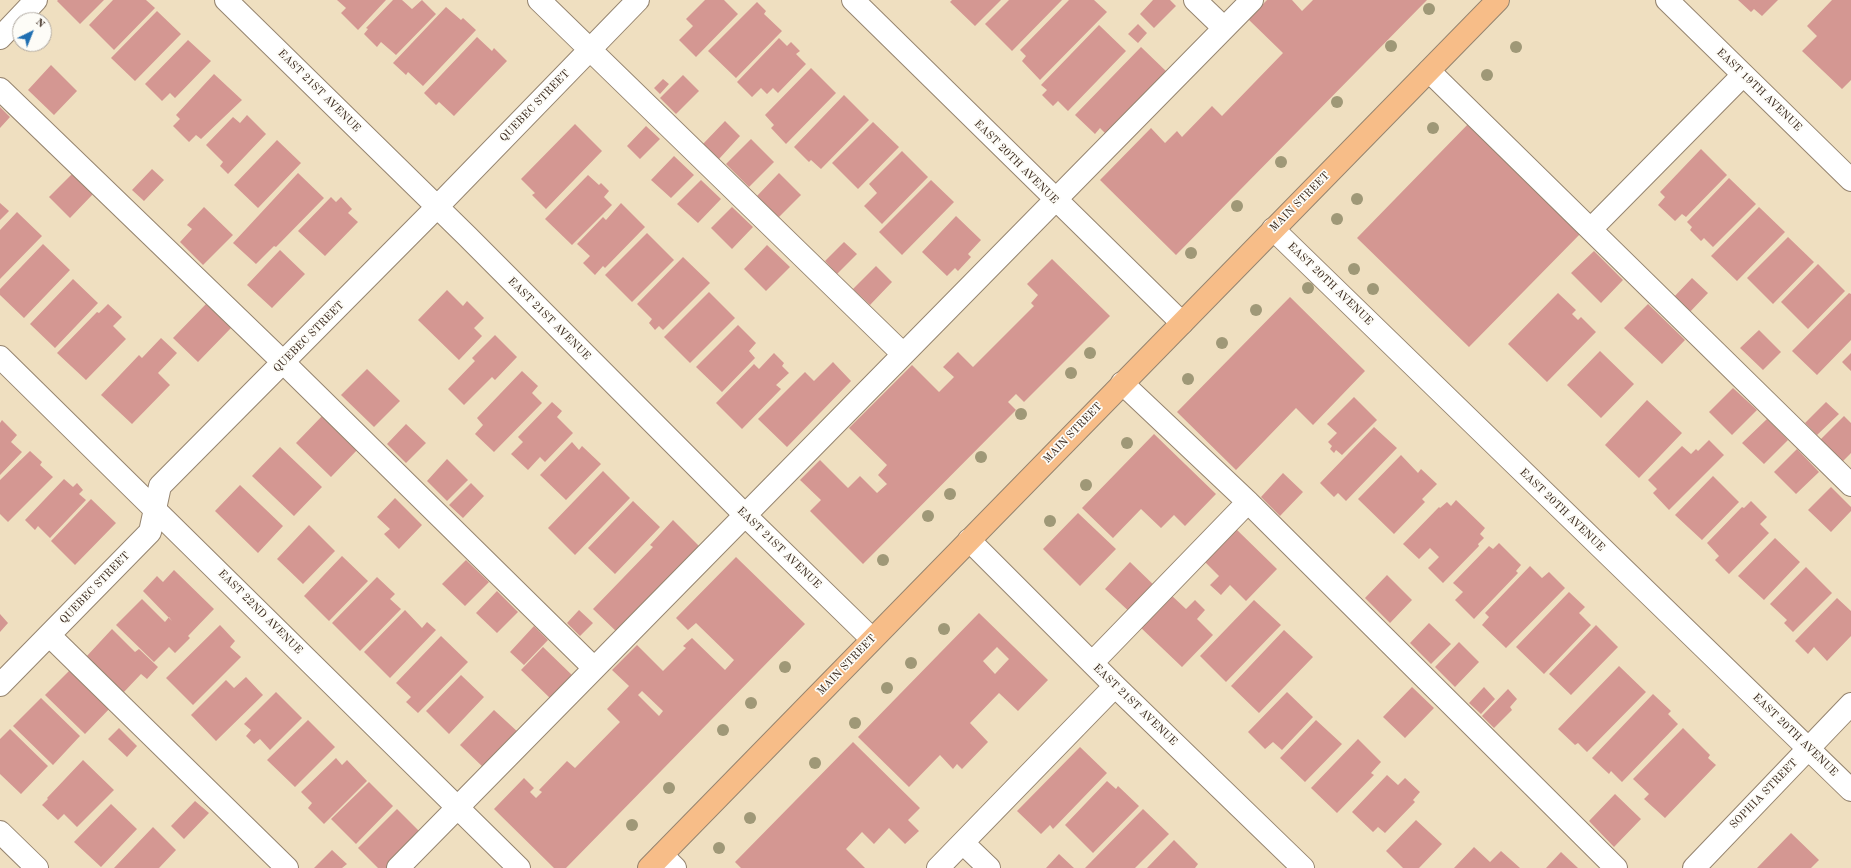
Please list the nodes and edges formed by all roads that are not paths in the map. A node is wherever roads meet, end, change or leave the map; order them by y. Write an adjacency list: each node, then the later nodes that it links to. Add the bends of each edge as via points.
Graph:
1 (36, 0): 11 (street)
2 (226, 0): 18 (street, EAST 21ST AVENUE)
3 (539, 0): 12 (street)
4 (638, 0): 12 (street, QUEBEC STREET)
5 (853, 0): 17 (street, EAST 20TH AVENUE)
6 (1195, 0): 10 (street)
7 (1252, 0): 10 (street)
8 (1498, 0): 13 (main road, MAIN STREET)
9 (1667, 0): 14 (street, EAST 19TH AVENUE)
10 (1224, 28): 17 (street)
11 (0, 38)
12 (590, 50): 18 (street, QUEBEC STREET); 22 (street)
13 (1429, 71): 19 (main road, MAIN STREET); 20 (street)
14 (1743, 75): 16 (street, EAST 19TH AVENUE); 20 (street)
15 (0, 89): 24 (street)
16 (1851, 180)
17 (1054, 200): 21 (street, EAST 20TH AVENUE); 22 (street)
18 (437, 207): 24 (street, QUEBEC STREET); 29 (street, EAST 21ST AVENUE)
19 (1273, 229): 21 (main road, MAIN STREET); 38 (street, EAST 20TH AVENUE)
20 (1591, 229): 26 (street)
21 (1182, 323): 25 (main road, MAIN STREET)
22 (903, 354): 29 (street)
23 (0, 357): 28 (street, EAST 22ND AVENUE)
24 (284, 363): 28 (street, QUEBEC STREET, via 160,486); 34 (street)
25 (1122, 383): 27 (street); 30 (main road, MAIN STREET)
26 (1851, 485)
27 (1248, 502): 33 (street); 51 (street)
28 (155, 508): 31 (street, QUEBEC STREET, via 150,532); 40 (street, EAST 22ND AVENUE)
29 (744, 515): 32 (street, EAST 21ST AVENUE); 34 (street)
30 (969, 540): 32 (main road, MAIN STREET); 33 (street, EAST 21ST AVENUE)
31 (49, 635): 35 (street, QUEBEC STREET); 45 (street)
32 (872, 639): 43 (main road, MAIN STREET)
33 (1092, 663): 36 (street, EAST 21ST AVENUE)
34 (594, 668): 40 (street)
35 (0, 685)
36 (1116, 686): 42 (street); 50 (street, EAST 21ST AVENUE)
37 (1851, 704): 38 (street, SOPHIA STREET)
38 (1808, 748): 39 (street, EAST 20TH AVENUE); 52 (street, SOPHIA STREET)
39 (1851, 790)
40 (457, 807): 46 (street); 47 (street, EAST 22ND AVENUE)
41 (0, 832): 44 (street)
42 (963, 843): 48 (street); 49 (street)
43 (662, 864)
44 (37, 868)
45 (287, 868)
46 (398, 868)
47 (518, 868)
48 (938, 868)
49 (989, 868)
50 (1303, 868)
51 (1616, 868)
52 (1694, 868)

